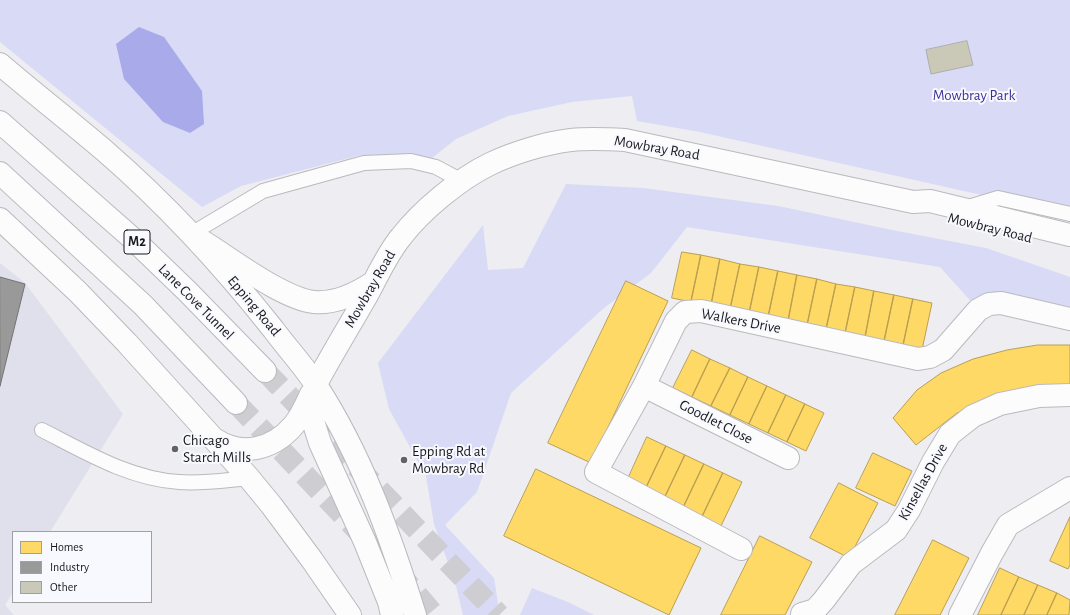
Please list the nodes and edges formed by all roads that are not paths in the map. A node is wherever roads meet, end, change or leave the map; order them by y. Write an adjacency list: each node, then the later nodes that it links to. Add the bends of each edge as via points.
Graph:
1 (4, 68): 9 (main road, Epping Road, via 106,152)
2 (0, 122): 14 (main road, Lane Cove Tunnel / M2, via 132,238)
3 (0, 173): 18 (main road, via 143,305)
4 (462, 181): 5 (main road, Mowbray Road, via 490,164 543,145 571,140 606,139 626,140); 9 (lane, via 436,167 411,161 364,163 263,191); 12 (main road, Mowbray Road, via 430,207 401,237)
5 (913, 202): 6 (main road, Mowbray Road, via 930,201); 11 (main road, Mowbray Road, via 928,212)
6 (962, 209): 7 (lane, via 998,198); 10 (main road, Mowbray Road)
7 (1070, 214)
8 (0, 219): 20 (main road, via 78,292)
9 (192, 235): 12 (main road, via 275,286 308,301 328,302 340,299 359,292); 16 (main road, Epping Road, via 250,300)
10 (1070, 235)
11 (1070, 249)
12 (374, 282): 16 (main road, Mowbray Road)
13 (1070, 319): 15 (main road, Walkers Drive, via 1001,303 989,304 978,310 944,350 930,357 918,359 701,311 685,312 676,321)
14 (265, 371)
15 (644, 386): 21 (main road, Goodlet Close); 24 (main road, Walkers Drive, via 596,472)
16 (313, 390): 20 (main road, Mowbray Road, via 293,426 282,437 268,445 254,449 236,449); 27 (main road, via 314,424 320,443 366,542); 28 (main road, Epping Road, via 339,424 376,500)
17 (1070, 395): 25 (main road, Kinsellas Drive, via 1039,396 1000,404 973,416 950,434 896,530 851,564 815,610)
18 (236, 402)
19 (42, 430): 22 (lane, via 120,467 162,480 197,482)
20 (211, 437): 22 (main road)
21 (788, 458)
22 (249, 478): 26 (main road, via 312,560)
23 (1070, 488): 29 (main road, via 1008,525)
24 (741, 549)
25 (802, 614)
26 (350, 615)
27 (392, 615)
28 (415, 615)
29 (960, 615)

